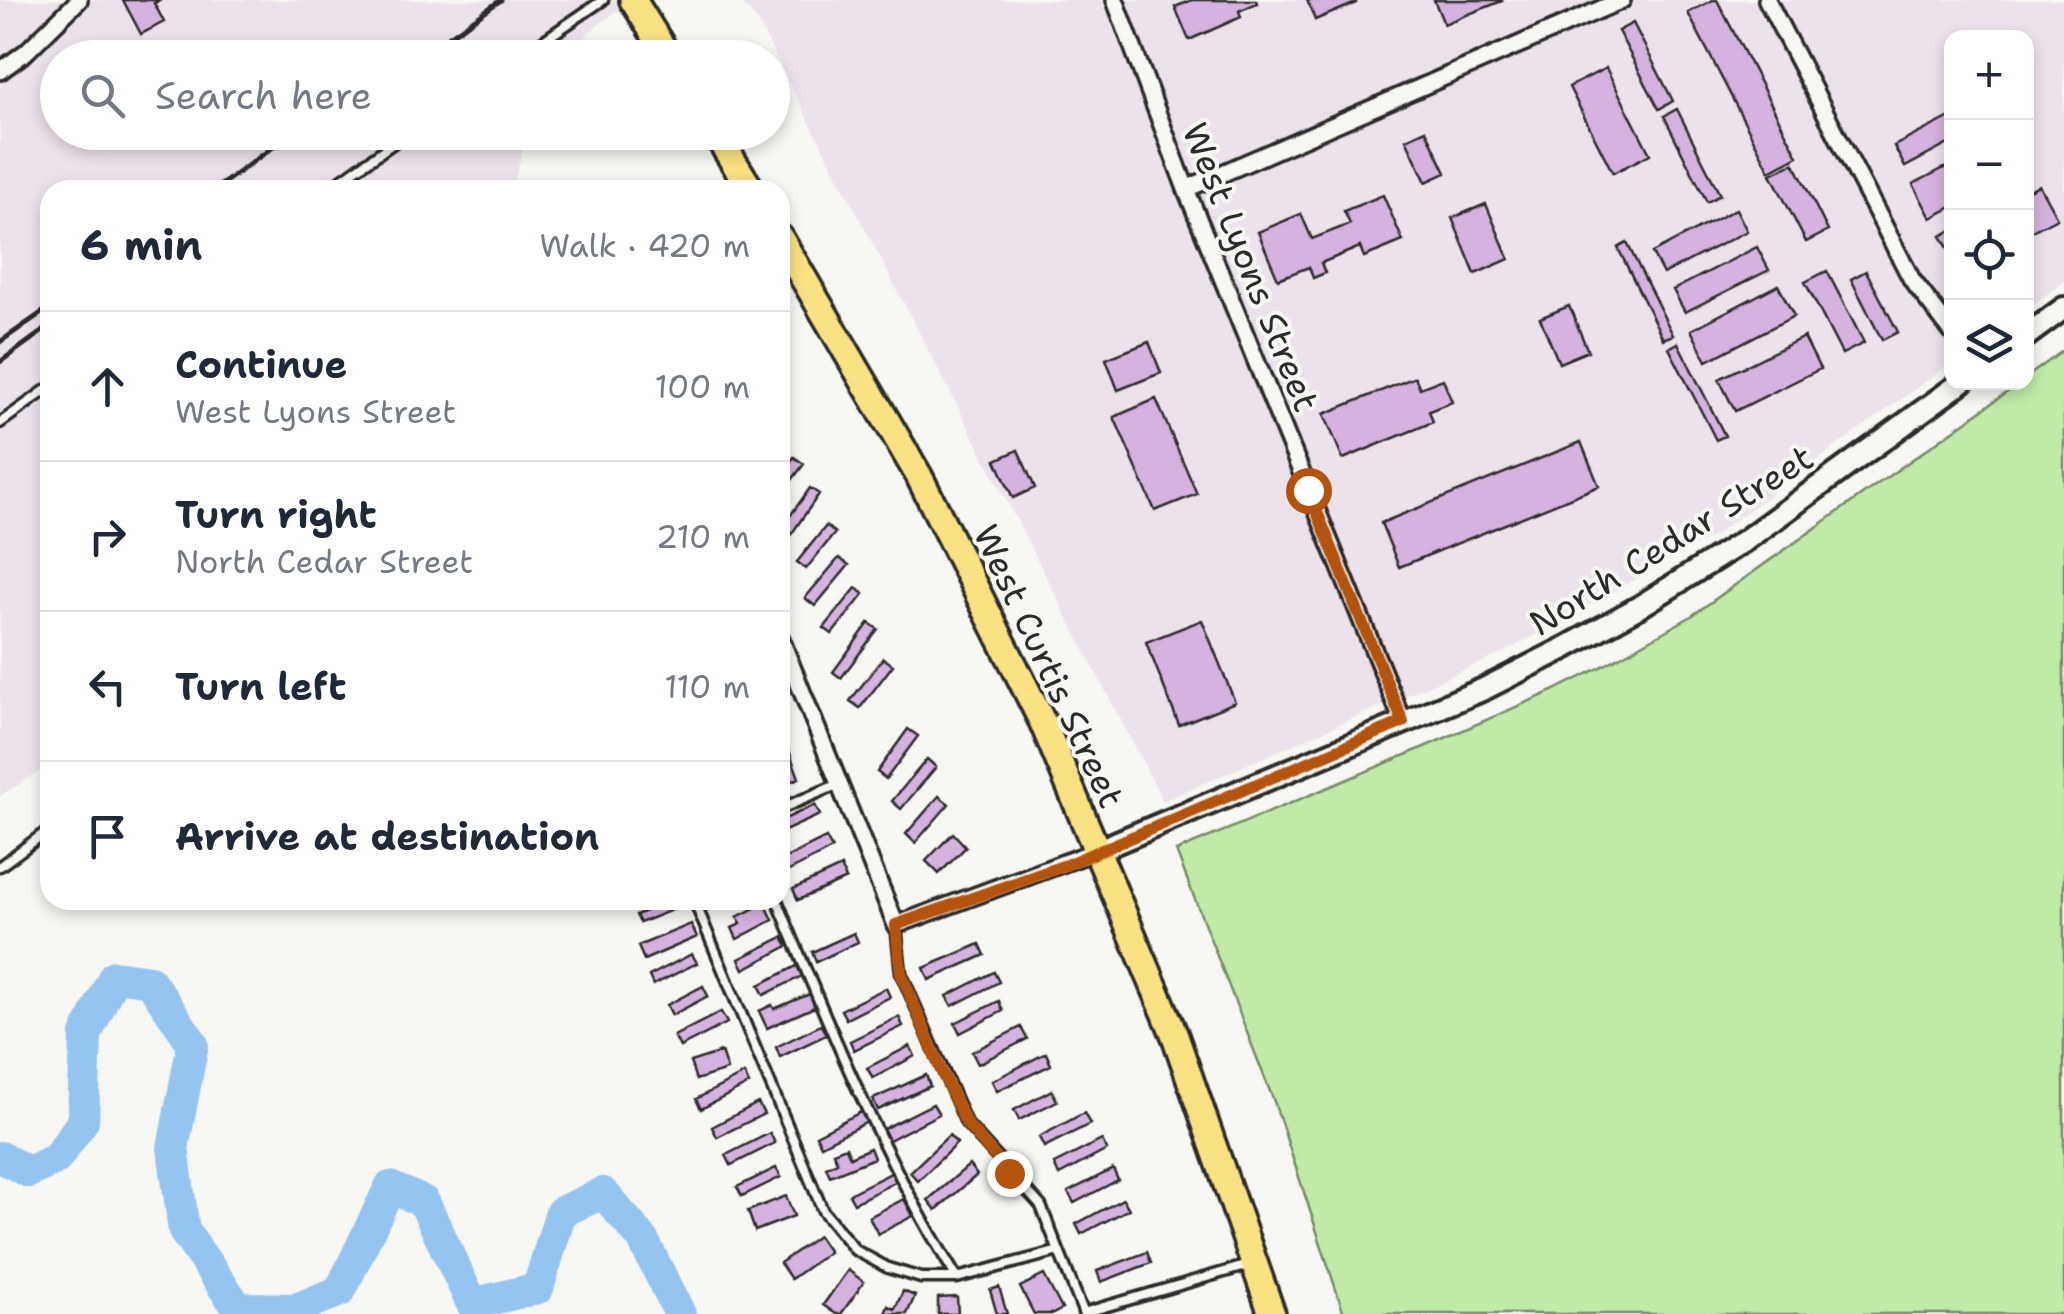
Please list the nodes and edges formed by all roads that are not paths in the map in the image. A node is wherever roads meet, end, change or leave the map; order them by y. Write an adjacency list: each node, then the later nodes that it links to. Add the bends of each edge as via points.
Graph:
1 (79, 0): 9 (street)
2 (603, 0): 7 (lane)
3 (634, 0): 8 (main road)
4 (1115, 0): 14 (street, West Lyons Street)
5 (1622, 0): 14 (street)
6 (1767, 0): 17 (street, via 1912,280)
7 (544, 40)
8 (658, 40)
9 (0, 71)
10 (384, 150): 12 (lane)
11 (726, 150): 13 (main road)
12 (341, 180)
13 (745, 180)
14 (1186, 190): 23 (street, West Lyons Street)
15 (790, 255): 27 (main road, West Curtis Street, via 936,508 1044,723)
16 (2064, 308): 18 (street)
17 (1944, 322)
18 (2034, 330)
19 (1951, 390): 23 (street, North Cedar Street, via 1747,539 1639,606 1484,689)
20 (40, 394): 21 (lane)
21 (0, 423)
22 (790, 662): 24 (street)
23 (1403, 722): 27 (street, North Cedar Street)
24 (839, 784): 25 (lane); 31 (street)
25 (790, 805)
26 (40, 837): 28 (lane)
27 (1096, 851): 31 (street, North Cedar Street); 33 (main road, West Curtis Street, via 1175,1036)
28 (0, 866)
29 (698, 910): 34 (lane, via 824,1211 856,1250 888,1268 920,1278)
30 (781, 910): 34 (lane, via 851,1078)
31 (896, 925): 32 (lane, via 901,973 966,1123 1041,1206)
32 (1058, 1251): 34 (lane); 35 (lane)
33 (1256, 1262): 35 (lane); 36 (main road, West Curtis Street)
34 (957, 1278)
35 (1083, 1314)
36 (1272, 1314)

